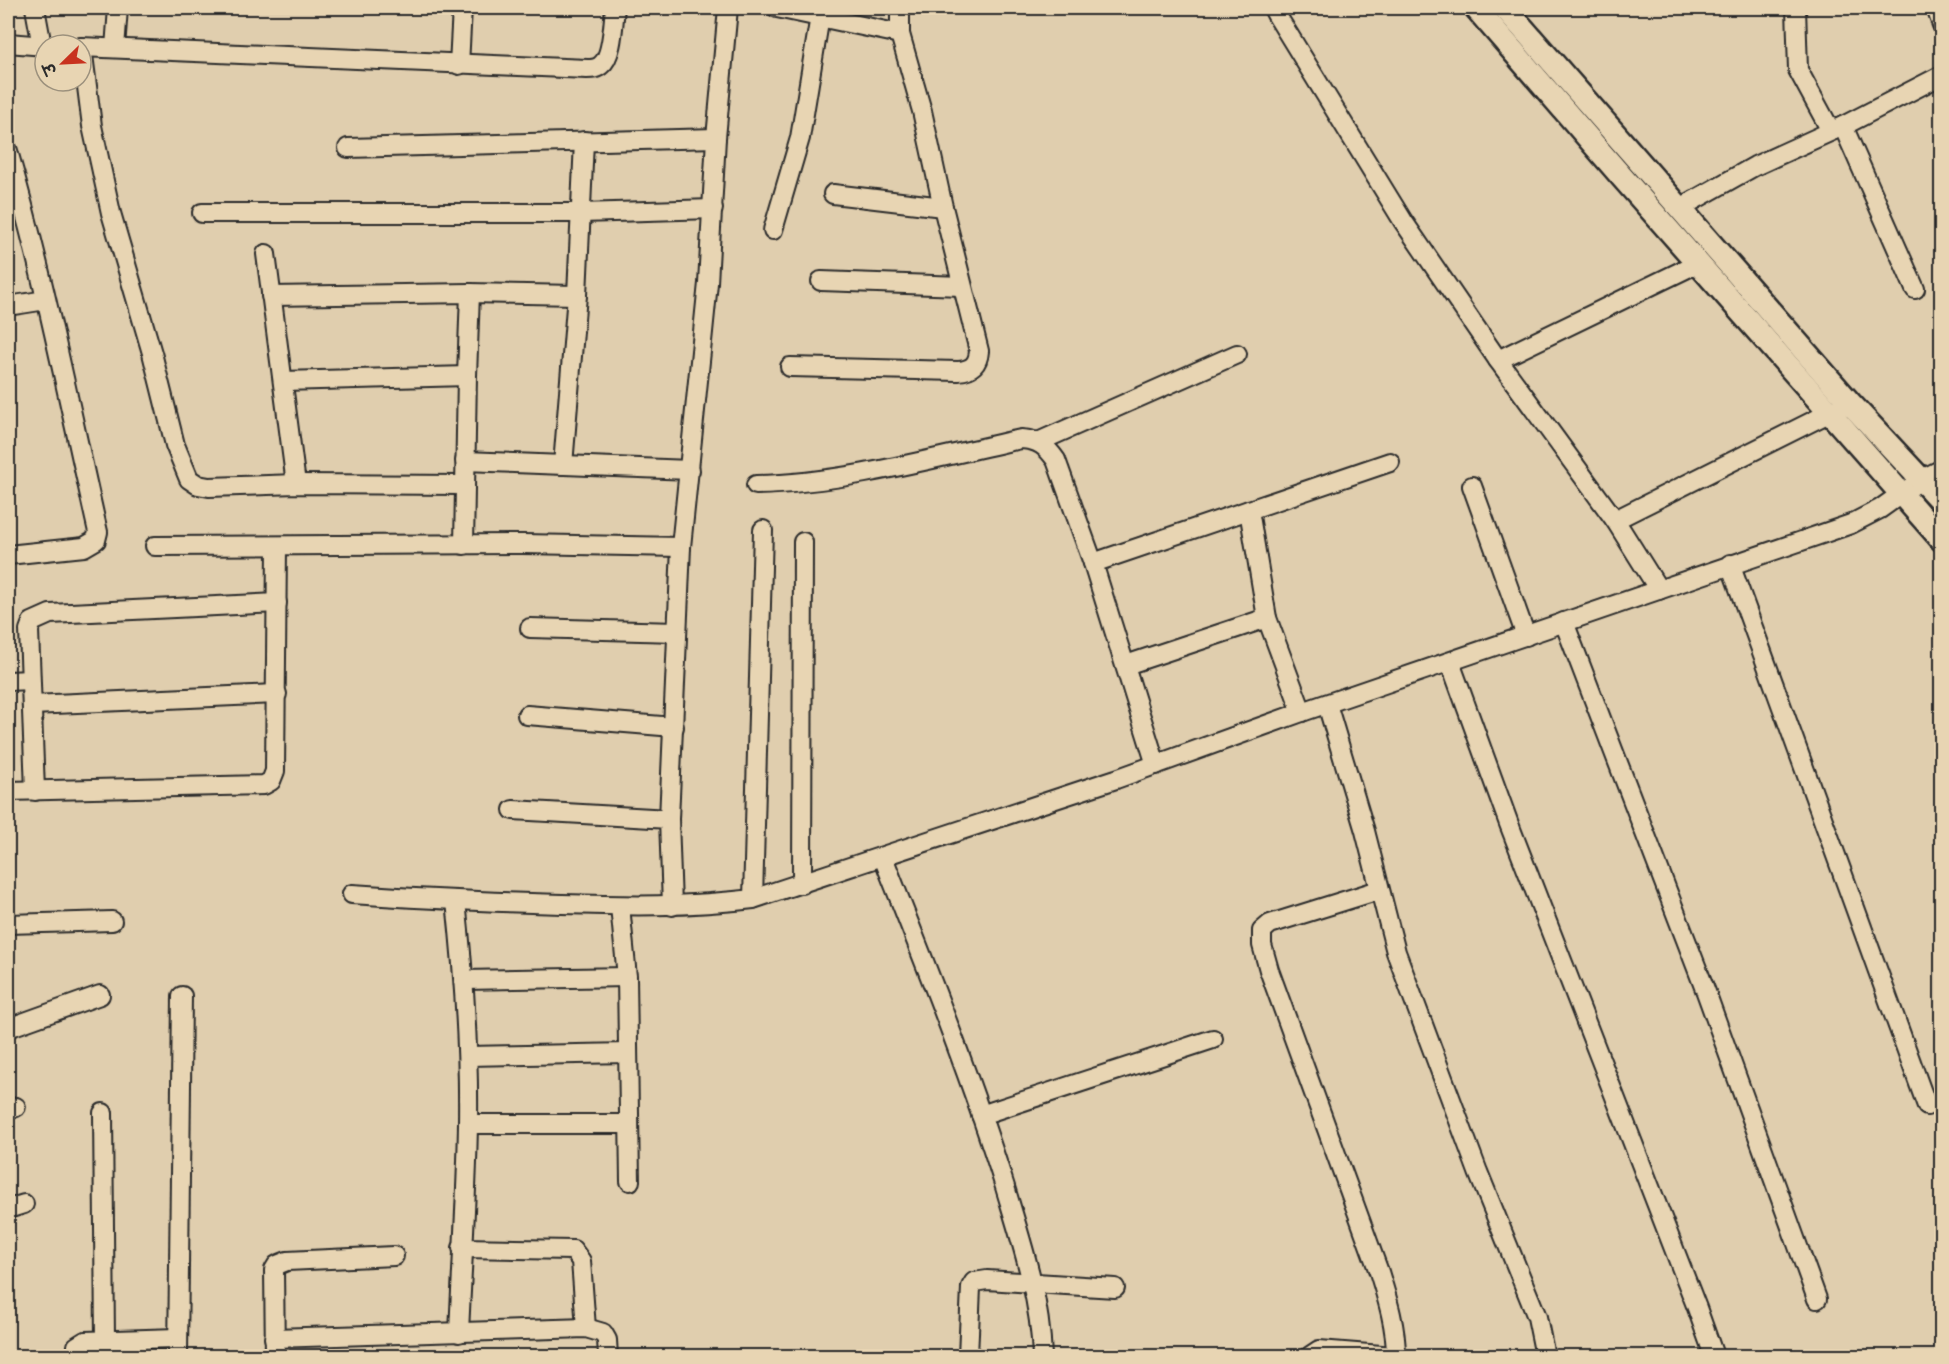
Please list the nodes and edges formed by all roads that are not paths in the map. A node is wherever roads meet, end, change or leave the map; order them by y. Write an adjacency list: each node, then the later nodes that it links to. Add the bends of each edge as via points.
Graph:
1 (35, 8): 15 (street)
2 (118, 8): 20 (street)
3 (462, 8): 21 (street)
4 (615, 8): 21 (street, via 609,55 597,68)
5 (728, 8): 25 (street)
6 (777, 8): 13 (street)
7 (900, 8): 16 (street)
8 (1273, 8): 48 (street, via 1403,221)
9 (1476, 8): 38 (main road)
10 (1505, 8): 31 (main road)
11 (1796, 8): 24 (street, via 1798,70)
12 (1936, 8): 14 (street)
13 (820, 16): 16 (street); 36 (street, via 800,138)
14 (1941, 25)
15 (41, 33)
16 (900, 34): 30 (street)
17 (8, 43): 18 (street)
18 (33, 45)
19 (93, 47): 20 (street)
20 (115, 48): 21 (street)
21 (459, 65)
22 (1941, 75): 24 (street)
23 (88, 93): 60 (street, via 111,213 183,469 189,479 209,487)
24 (1837, 129): 31 (street, via 1755,166); 41 (street)
25 (716, 138): 26 (street); 33 (street)
26 (584, 141): 27 (street); 35 (street)
27 (348, 148)
28 (8, 151): 32 (street)
29 (832, 194): 30 (street)
30 (943, 207): 40 (street)
31 (1680, 208): 52 (main road)
32 (16, 209): 45 (street)
33 (713, 209): 35 (street); 58 (street)
34 (202, 213): 35 (street)
35 (580, 213): 43 (street)
36 (773, 230)
37 (266, 254): 44 (street)
38 (1698, 263): 48 (street); 53 (main road)
39 (821, 281): 40 (street)
40 (962, 286): 49 (street, via 979,351 979,360 967,370)
41 (1915, 289)
42 (470, 293): 43 (street); 44 (street); 50 (street)
43 (577, 295): 57 (street)
44 (271, 296): 51 (street)
45 (46, 300): 46 (street); 75 (street, via 98,532 96,540 84,547)
46 (8, 306)
47 (1237, 354): 54 (street)
48 (1498, 360): 67 (street)
49 (790, 367)
50 (467, 376): 51 (street); 55 (street)
51 (283, 381): 60 (street)
52 (1850, 403): 53 (street); 59 (main road)
53 (1829, 413): 64 (main road); 67 (street)
54 (1038, 442): 62 (street, via 1021,440 814,482); 76 (street, via 1056,460)
55 (465, 461): 57 (street); 61 (street)
56 (1390, 462): 66 (street)
57 (563, 465): 58 (street)
58 (690, 470): 74 (street)
59 (1932, 474): 64 (street); 65 (main road)
60 (296, 484): 61 (street)
61 (465, 485): 71 (street)
62 (756, 485)
63 (1473, 486): 84 (street)
64 (1902, 495): 69 (main road); 77 (street, via 1851,524)
65 (1941, 502)
66 (1249, 510): 76 (street); 80 (street)
67 (1615, 520): 78 (street)
68 (763, 530): 104 (street)
69 (1941, 540)
70 (803, 542): 101 (street)
71 (464, 545): 73 (street); 74 (street)
72 (155, 546): 73 (street)
73 (277, 546): 79 (street)
74 (681, 547): 83 (street)
75 (8, 555)
76 (1093, 563): 86 (street)
77 (1730, 564): 78 (street); 118 (street)
78 (1659, 590): 81 (street)
79 (277, 603): 87 (street, via 41,616 28,630); 89 (street)
80 (1267, 618): 86 (street); 92 (street)
81 (1564, 622): 84 (street); 128 (street, via 1701,980)
82 (530, 628): 83 (street)
83 (677, 632): 94 (street)
84 (1526, 636): 85 (street)
85 (1450, 662): 90 (street); 142 (street)
86 (1126, 665): 95 (street)
87 (30, 680): 88 (street); 91 (street)
88 (8, 681)
89 (277, 694): 91 (street); 97 (street, via 275,771 271,781 264,785)
90 (1327, 704): 92 (street); 102 (street)
91 (32, 705): 97 (street)
92 (1302, 712): 95 (street)
93 (527, 715): 94 (street)
94 (674, 727): 99 (street)
95 (1156, 765): 100 (street)
96 (8, 791): 97 (street)
97 (35, 791)
98 (513, 810): 99 (street)
99 (669, 819): 107 (street)
100 (883, 857): 101 (street); 120 (street)
101 (802, 884): 104 (street)
102 (1379, 890): 140 (street, via 1270,924 1262,931 1262,945 1379,1272 1392,1313); 141 (street, via 1411,994 1537,1317)
103 (352, 894): 105 (street)
104 (753, 899): 107 (street)
105 (456, 901): 106 (street); 111 (street)
106 (620, 906): 107 (street); 110 (street)
107 (672, 906)
108 (112, 921): 109 (street)
109 (8, 924)
110 (627, 977): 111 (street); 116 (street)
111 (465, 980): 117 (street)
112 (100, 994): 114 (street)
113 (182, 996): 133 (street)
114 (8, 1028)
115 (1213, 1039): 120 (street)
116 (628, 1053): 117 (street); 122 (street)
117 (468, 1056): 121 (street)
118 (1927, 1106)
119 (103, 1113): 132 (street)
120 (981, 1115): 126 (street)
121 (468, 1124): 122 (street); 124 (street)
122 (629, 1124): 123 (street)
123 (630, 1181)
124 (462, 1248): 129 (street, via 573,1250 581,1261); 130 (street)
125 (394, 1256): 131 (street, via 287,1261 277,1265)
126 (1033, 1282): 127 (street); 137 (street, via 974,1282); 138 (street)
127 (1115, 1288)
128 (1817, 1299)
129 (586, 1328): 130 (street); 136 (street, via 603,1333)
130 (459, 1333): 131 (street)
131 (274, 1338): 135 (street)
132 (105, 1340): 133 (street); 134 (street, via 81,1342 76,1346)
133 (177, 1347)
134 (76, 1356)
135 (275, 1356)
136 (608, 1356)
137 (968, 1356)
138 (1042, 1356)
139 (1310, 1356): 140 (street, via 1319,1350)
140 (1395, 1356)
141 (1545, 1356)
142 (1714, 1356)

